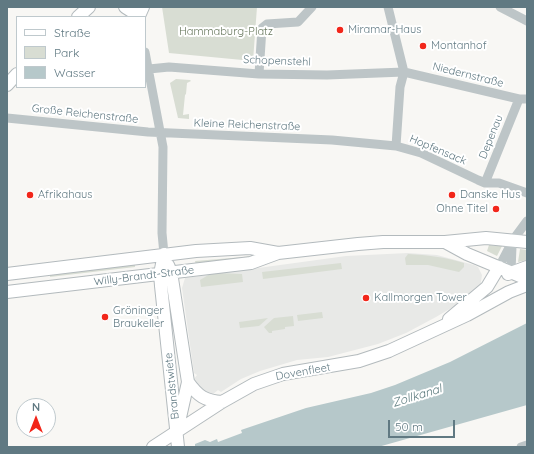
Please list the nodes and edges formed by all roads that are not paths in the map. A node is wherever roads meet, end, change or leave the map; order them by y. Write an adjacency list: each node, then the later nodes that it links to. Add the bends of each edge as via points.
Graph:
1 (89, 7): 7 (main road)
2 (125, 7): 6 (main road)
3 (312, 7): 12 (street, via 298,22 264,26 261,31)
4 (388, 7): 11 (street)
5 (500, 7): 8 (street)
6 (139, 12)
7 (79, 16)
8 (527, 21)
9 (146, 56): 10 (street, Brandstwiete)
10 (149, 69): 12 (street, Schopenstehl, via 169,66); 17 (street, Brandstwiete)
11 (404, 72): 12 (street, Schopenstehl); 15 (street, Niedernstraße); 19 (street, via 400,88)
12 (259, 74)
13 (16, 75): 14 (main road)
14 (7, 85)
15 (523, 99): 20 (street, Depenau)
16 (7, 118): 17 (street, Große Reichenstraße)
17 (161, 133): 18 (street, Kleine Reichenstraße); 27 (street, Brandstwiete)
18 (332, 140): 19 (street, Hopfensack)
19 (396, 146): 20 (street, Hopfensack, via 421,153)
20 (486, 183): 21 (street, Hopfensack, via 499,183)
21 (527, 193)
22 (527, 221): 23 (street)
23 (513, 240): 24 (main road, Willy-Brandt-Straße, via 486,238); 25 (main road, Willy-Brandt-Straße); 28 (street); 30 (street)
24 (445, 242): 26 (main road, Willy-Brandt-Straße, via 383,242); 28 (main road, Willy-Brandt-Straße)
25 (527, 242)
26 (278, 253): 27 (main road, Willy-Brandt-Straße, via 250,248); 31 (main road, Willy-Brandt-Straße, via 251,264)
27 (164, 254): 31 (main road, Brandstwiete); 32 (main road, Willy-Brandt-Straße)
28 (499, 267): 30 (main road, Willy-Brandt-Straße); 34 (main road, Dovenfleet)
29 (527, 267): 30 (main road)
30 (511, 272): 33 (main road, Willy-Brandt-Straße); 34 (main road, Dovenfleet)
31 (166, 273): 36 (main road, Willy-Brandt-Straße); 38 (main road, Brandstwiete); 40 (main road, Brandstwiete)
32 (7, 274)
33 (527, 279)
34 (491, 282): 37 (main road, Dovenfleet, via 478,296)
35 (527, 285): 37 (main road, Dovenfleet)
36 (7, 292)
37 (437, 328): 39 (main road, Dovenfleet, via 390,351 358,361 283,374 264,380)
38 (188, 382): 39 (main road, via 200,397); 40 (main road, Brandstwiete)
39 (222, 402): 40 (main road, Dovenfleet)
40 (177, 433): 42 (main road, Dovenfleet); 43 (main road)
41 (527, 445): 44 (street)
42 (153, 447)
43 (178, 447)
44 (521, 447)

